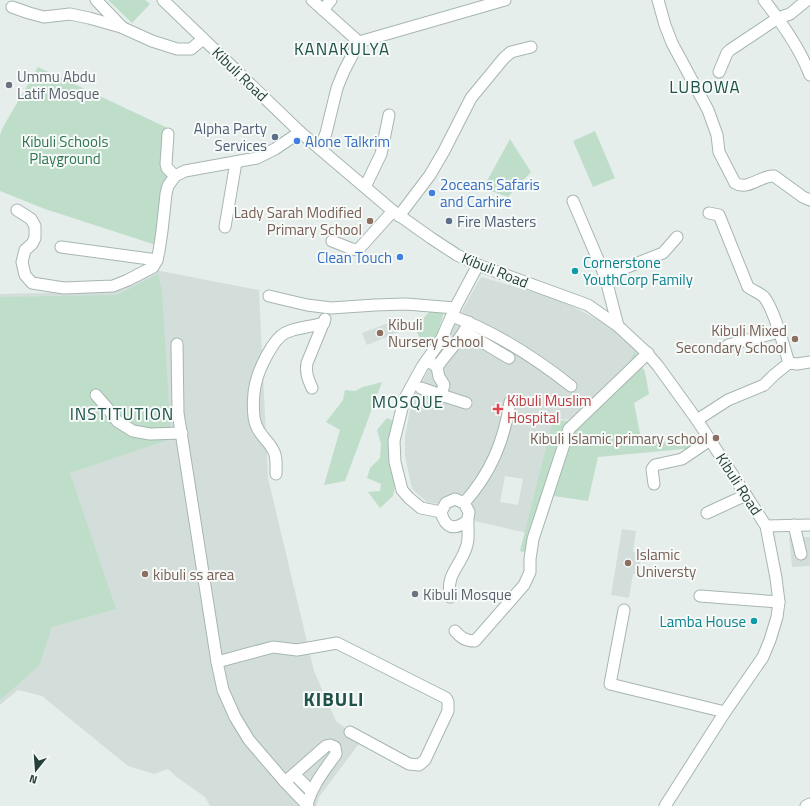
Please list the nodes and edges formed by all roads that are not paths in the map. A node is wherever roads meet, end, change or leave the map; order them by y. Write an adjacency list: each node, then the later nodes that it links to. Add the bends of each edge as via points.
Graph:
1 (96, 0): 12 (street)
2 (164, 0): 13 (street, Kibuli Road)
3 (312, 0): 10 (street)
4 (331, 0): 10 (street)
5 (505, 0): 14 (street)
6 (658, 0): 25 (street, via 672,43 708,110 717,135 719,152 735,183 744,186 774,176)
7 (764, 0): 11 (street)
8 (807, 0): 11 (street, via 790,14)
9 (12, 7): 12 (street, via 44,17 70,14)
10 (323, 10): 14 (street)
11 (778, 18): 16 (street); 17 (street, via 730,50)
12 (121, 27): 13 (street, via 177,49 191,49)
13 (203, 39): 19 (street, Kibuli Road)
14 (359, 42): 21 (street, via 337,88)
15 (531, 48): 28 (street, via 511,52 471,98 430,175)
16 (808, 65)
17 (719, 72)
18 (389, 115): 24 (street, via 381,154)
19 (300, 132): 21 (street, Kibuli Road); 22 (street, via 257,158)
20 (168, 134): 23 (street, via 166,164)
21 (320, 148): 24 (street, Kibuli Road)
22 (236, 162): 23 (street, via 185,171); 30 (street)
23 (175, 176): 34 (street, via 166,194)
24 (365, 186): 28 (street, Kibuli Road)
25 (810, 200)
26 (573, 201): 36 (street)
27 (17, 210): 34 (street, via 31,219 35,226 35,238 25,250 22,262 25,275 32,283 64,288 113,286 153,267)
28 (396, 213): 32 (street, via 358,250); 35 (street, Kibuli Road, via 452,252)
29 (709, 213): 43 (street, via 718,215 748,287 764,298)
30 (225, 227)
31 (677, 237): 36 (street, via 663,253)
32 (332, 242)
33 (61, 247): 34 (street)
34 (157, 260)
35 (478, 265): 39 (street); 41 (street, Kibuli Road, via 588,305)
36 (605, 276): 41 (street)
37 (269, 296): 38 (street)
38 (331, 308): 39 (street, via 406,304); 40 (street)
39 (454, 312): 42 (street); 48 (street, via 441,340)
40 (324, 323): 53 (street, via 306,363 307,376); 62 (street, via 285,333 280,337 255,384 255,423 261,436 274,450)
41 (618, 326): 46 (street, Kibuli Road)
42 (467, 327): 47 (street); 51 (street); 52 (street, via 503,338)
43 (778, 332): 45 (street); 50 (street)
44 (177, 344): 60 (street, via 178,413)
45 (728, 345)
46 (648, 353): 59 (street, Kibuli Road); 77 (street, via 569,429 533,539 530,572 524,585 475,641 468,641)
47 (509, 358)
48 (427, 360): 51 (street); 66 (street, via 404,400 394,441 395,462 402,490 409,498 421,508)
49 (810, 362): 50 (street)
50 (789, 364): 59 (street, via 764,384 728,400)
51 (437, 367): 56 (street, via 444,386)
52 (571, 386)
53 (312, 388)
54 (421, 388): 56 (street)
55 (96, 395): 60 (street, via 117,422 133,431 150,434)
56 (441, 395): 58 (street)
57 (510, 402): 65 (street, via 499,446 488,470)
58 (466, 403)
59 (697, 420): 61 (street, Kibuli Road)
60 (182, 433): 78 (street)
61 (710, 440): 63 (street, via 682,460 655,465 652,470); 64 (street, Kibuli Road)
62 (276, 474)
63 (654, 484)
64 (746, 495): 67 (street); 71 (street, Kibuli Road)
65 (464, 503): 66 (street, via 455,499 446,503); 68 (street, via 469,512)
66 (441, 512): 68 (street, via 443,521 450,527 460,527)
67 (707, 513)
68 (467, 521): 74 (street, via 467,546 450,577)
69 (794, 525): 70 (street, Kibuli Road); 71 (street, Kibuli Road); 72 (street)
70 (810, 525)
71 (766, 526): 75 (street)
72 (801, 554)
73 (700, 596): 75 (street)
74 (450, 597)
75 (779, 602): 79 (street, via 777,618 763,657)
76 (624, 610): 79 (street, via 610,684)
77 (455, 631)
78 (217, 662): 80 (street, via 273,647 297,650 337,643 446,698 448,702 448,711 425,760 419,765 404,761); 82 (street, via 223,690 235,717 249,740)
79 (725, 712): 86 (street)
80 (350, 732)
81 (294, 774): 82 (street); 83 (street); 83 (street, via 326,746 335,747 336,754)
82 (285, 782): 85 (street)
83 (310, 791): 85 (street)
84 (810, 804): 87 (street)
85 (307, 805)
86 (665, 806)
87 (806, 806)

